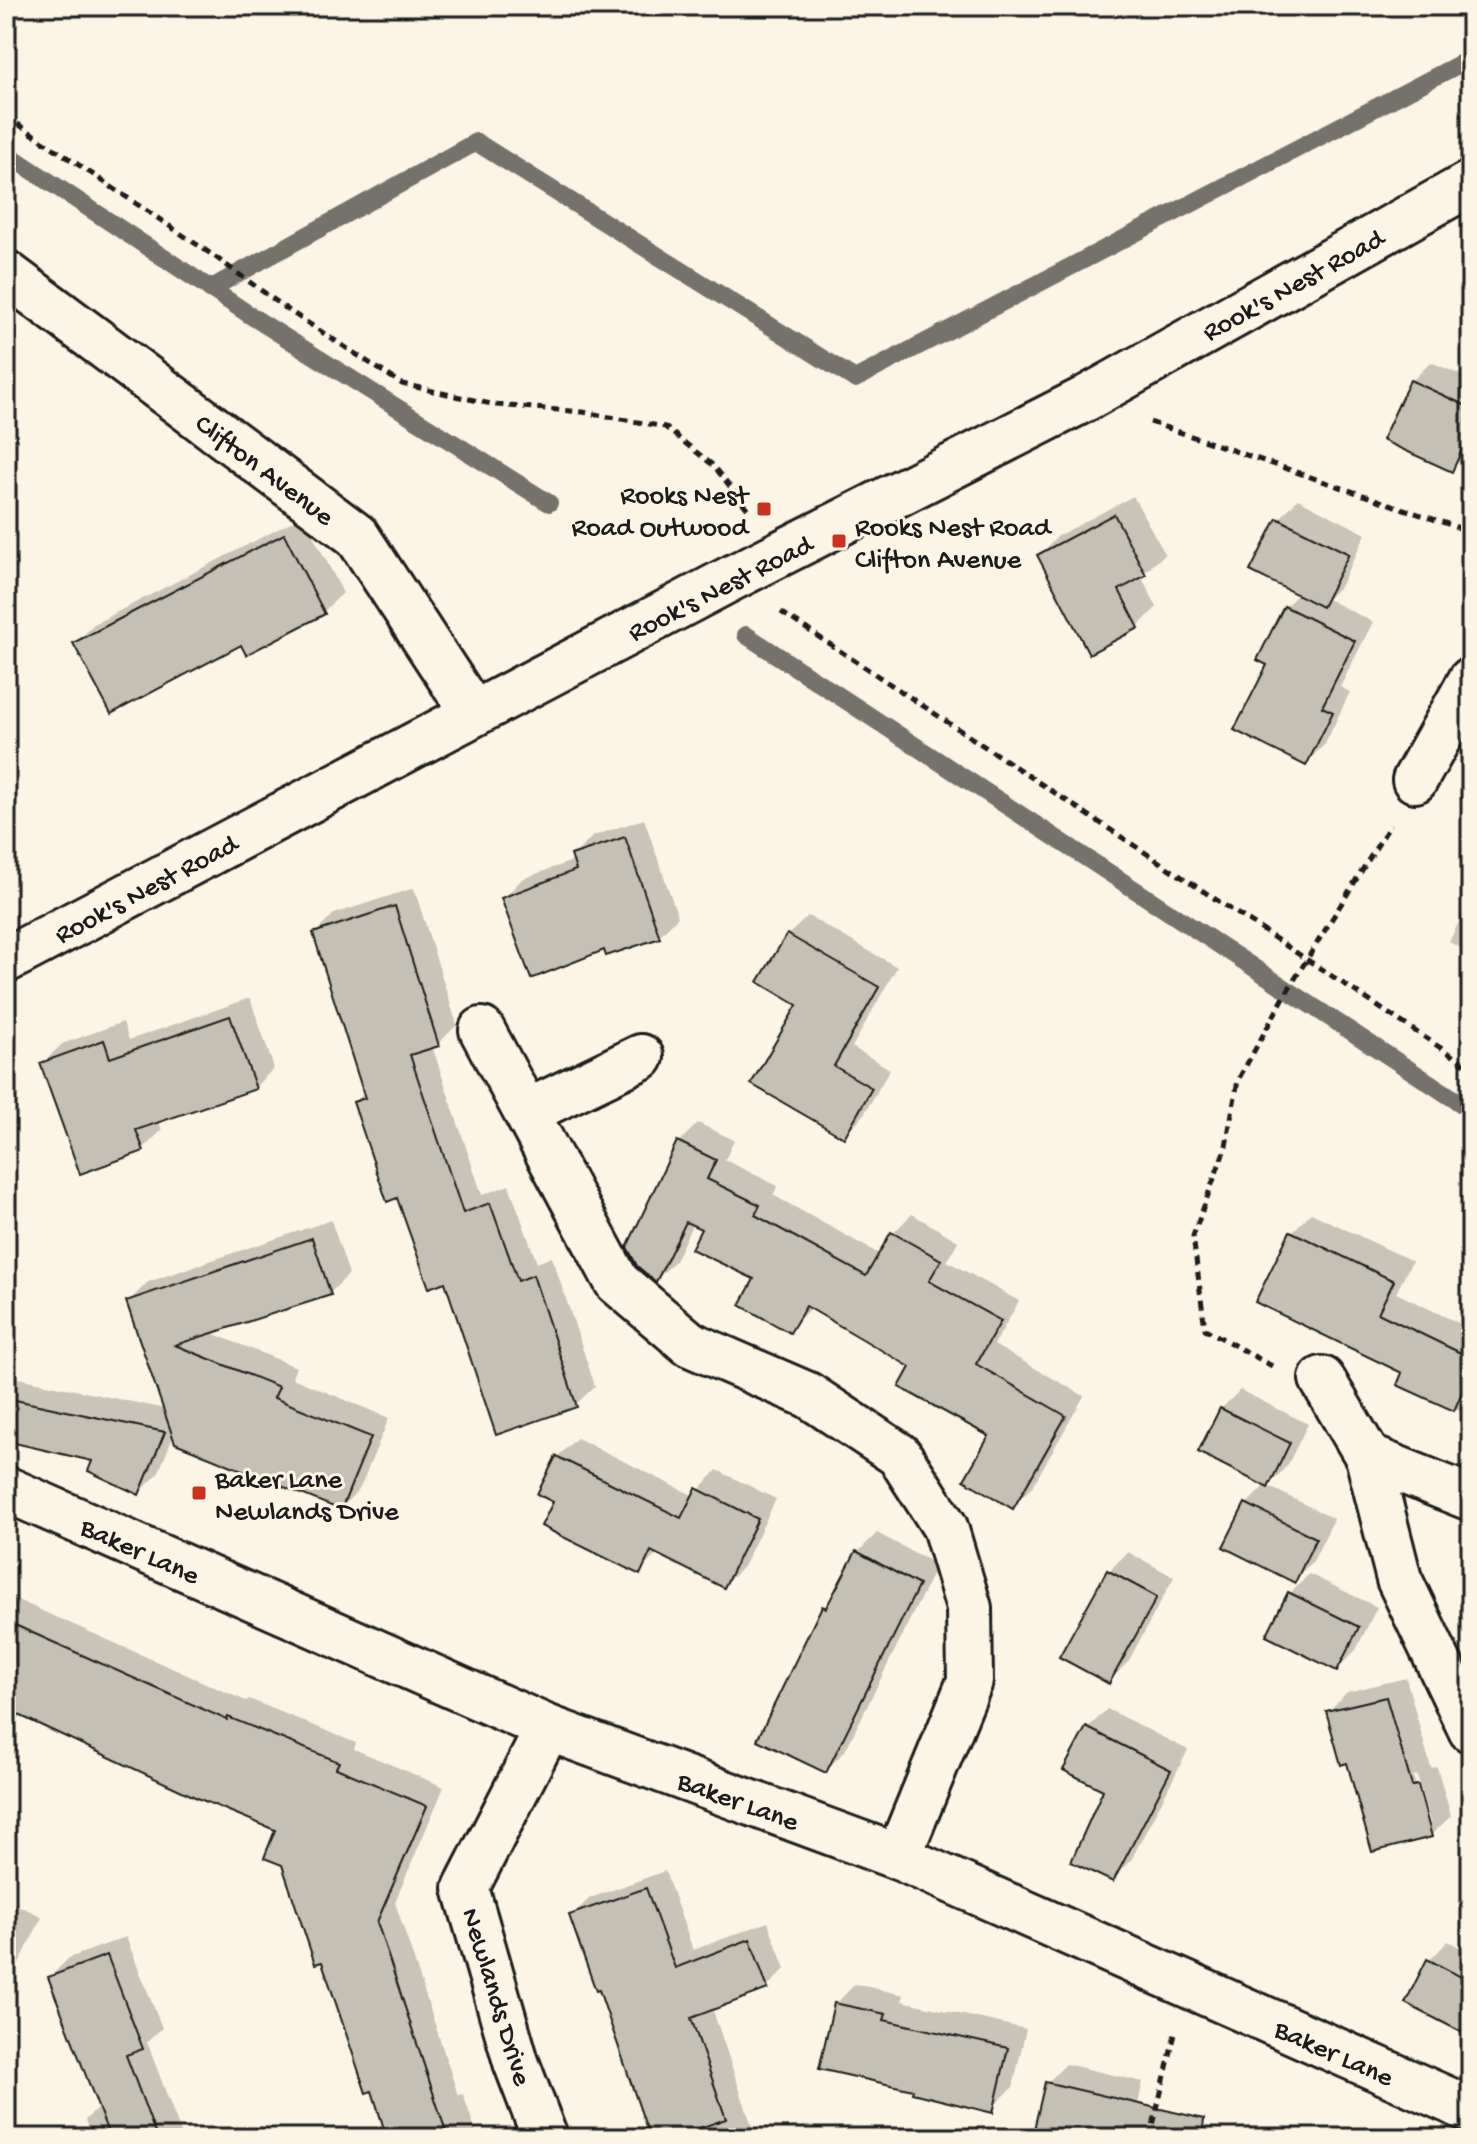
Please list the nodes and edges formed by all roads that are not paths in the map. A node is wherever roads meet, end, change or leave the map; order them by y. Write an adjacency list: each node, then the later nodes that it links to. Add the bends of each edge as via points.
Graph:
1 (1471, 183): 4 (street, Rook's Nest Road, via 1085,399)
2 (6, 273): 4 (street, Clifton Avenue, via 357,536)
3 (1471, 680): 5 (street)
4 (473, 713): 6 (street, Rook's Nest Road)
5 (1415, 780)
6 (6, 960)
7 (482, 1030): 9 (street)
8 (641, 1057): 9 (street)
9 (527, 1112): 16 (street, via 617,1282 690,1344 808,1395 899,1455 945,1527 969,1608 970,1681)
10 (1302, 1375): 11 (street)
11 (1368, 1457): 13 (street); 15 (street, via 1399,1579)
12 (6, 1489): 14 (street, Baker Lane)
13 (1471, 1498)
14 (548, 1728): 16 (street, Baker Lane); 18 (street, Newlands Drive, via 466,1888 516,2062)
15 (1471, 1730)
16 (898, 1857): 17 (street, Baker Lane)
17 (1471, 2110)
18 (545, 2138)

